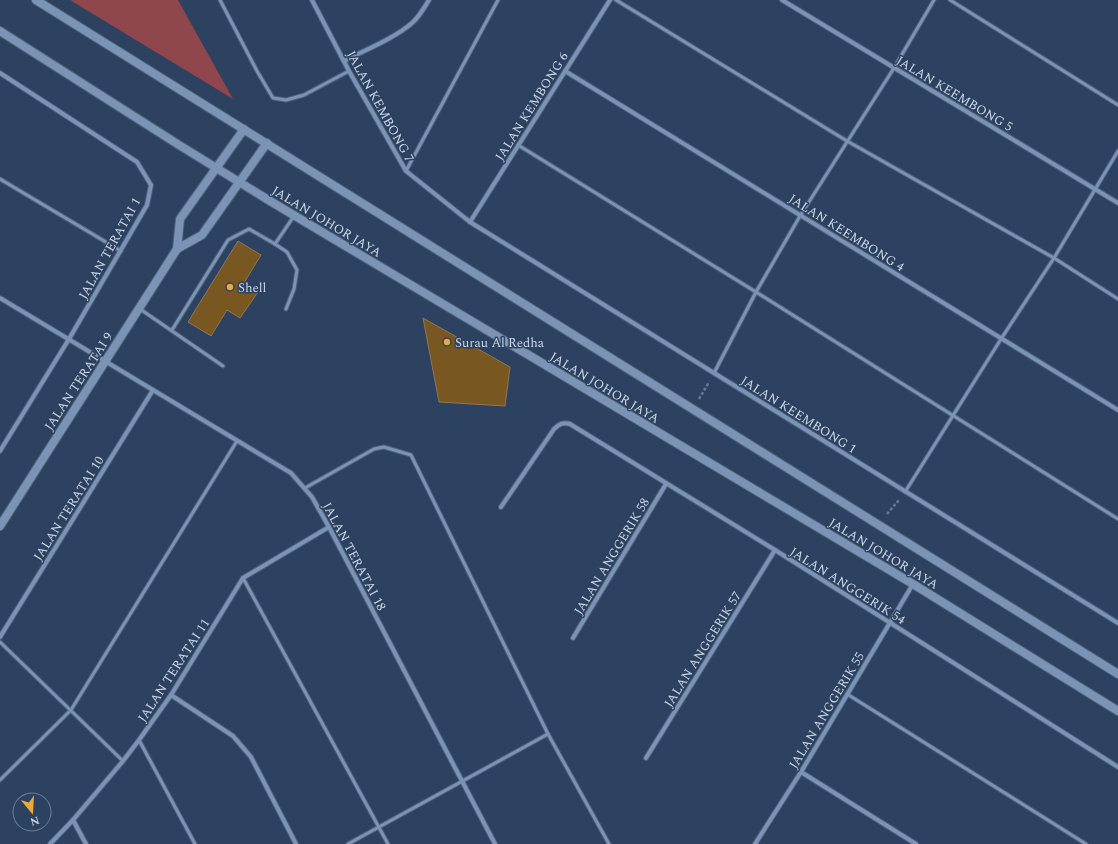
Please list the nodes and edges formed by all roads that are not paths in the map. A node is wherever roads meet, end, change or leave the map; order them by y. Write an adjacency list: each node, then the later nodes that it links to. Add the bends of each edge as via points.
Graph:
1 (36, 0): 18 (main road, JALAN JOHOR JAYA)
2 (220, 0): 14 (lane, via 272,98 286,100 304,95)
3 (312, 0): 12 (street, JALAN KEMBONG 7)
4 (429, 0): 12 (street, via 412,23)
5 (498, 0): 24 (lane)
6 (610, 0): 15 (street, JALAN KEMBONG 6)
7 (616, 0): 19 (lane)
8 (782, 0): 13 (street, JALAN KEEMBONG 5)
9 (934, 0): 13 (lane)
10 (950, 0): 17 (lane)
11 (0, 31): 23 (main road, JALAN JOHOR JAYA)
12 (344, 61): 14 (street, JALAN KEMBONG 7)
13 (894, 68): 19 (lane); 27 (street, JALAN KEEMBONG 5)
14 (349, 71): 24 (street, JALAN KEMBONG 7)
15 (565, 71): 21 (street, JALAN KEMBONG 6); 30 (street, JALAN KEEMBONG 4)
16 (0, 73): 34 (street, JALAN TERATAI 1, via 137,162 151,185 149,198)
17 (1118, 105)
18 (244, 129): 20 (main road, JALAN JOHOR JAYA); 23 (main road, JALAN TERATAI 9)
19 (847, 141): 30 (lane); 35 (lane)
20 (267, 143): 26 (main road); 67 (main road, JALAN JOHOR JAYA, via 877,526)
21 (518, 145): 31 (street, JALAN KEMBONG 6); 36 (lane)
22 (1118, 151): 27 (lane)
23 (216, 168): 26 (main road, JALAN JOHOR JAYA); 33 (main road, JALAN TERATAI 9, via 180,219)
24 (406, 171): 31 (street, JALAN KEMBONG 7)
25 (0, 179): 34 (lane)
26 (239, 182): 29 (main road, JALAN JOHOR JAYA); 33 (main road, via 202,235)
27 (1095, 189): 28 (street, JALAN KEEMBONG 5); 35 (lane)
28 (1118, 203)
29 (294, 216): 32 (lane); 61 (main road, JALAN JOHOR JAYA)
30 (800, 216): 36 (lane); 43 (street, JALAN KEEMBONG 4)
31 (470, 222): 46 (street, JALAN KEEMBONG 1)
32 (275, 244): 40 (lane, via 287,252 296,270 294,290); 41 (lane, via 249,229 228,240)
33 (177, 248): 39 (main road, JALAN TERATAI 9)
34 (121, 251): 42 (street, JALAN TERATAI 1)
35 (1054, 258): 38 (lane); 43 (lane)
36 (756, 292): 46 (lane); 49 (lane)
37 (0, 298): 42 (street, JALAN TERATAI 18)
38 (1118, 298)
39 (139, 308): 41 (lane); 44 (main road, JALAN TERATAI 9)
40 (286, 309)
41 (172, 330): 45 (lane)
42 (69, 339): 44 (street, JALAN TERATAI 18); 51 (street, JALAN TERATAI 1)
43 (1001, 339): 48 (street, JALAN KEEMBONG 4); 49 (lane)
44 (105, 361): 47 (street, JALAN TERATAI 18); 57 (main road, JALAN TERATAI 9)
45 (224, 366)
46 (714, 373): 54 (street, JALAN KEEMBONG 1)
47 (153, 390): 50 (street, JALAN TERATAI 18); 64 (street, JALAN TERATAI 10)
48 (1118, 410)
49 (953, 415): 54 (lane); 56 (lane)
50 (237, 441): 53 (street, JALAN TERATAI 18, via 290,474); 70 (lane)
51 (0, 451)
52 (666, 484): 55 (street, JALAN ANGGERIK 54, via 566,423 557,425); 59 (street, JALAN ANGGERIK 54); 65 (street, JALAN ANGGERIK 58)
53 (305, 488): 58 (street, JALAN TERATAI 18); 72 (lane, via 374,449 384,448 411,455)
54 (905, 492): 63 (street, JALAN KEEMBONG 1)
55 (501, 507)
56 (1118, 519)
57 (0, 526)
58 (329, 527): 60 (street, JALAN TERATAI 11); 79 (street, JALAN TERATAI 18)
59 (775, 550): 62 (street, JALAN ANGGERIK 54); 74 (street, JALAN ANGGERIK 57)
60 (243, 578): 69 (street, JALAN TERATAI 11); 81 (lane)
61 (913, 584): 62 (street, JALAN ANGGERIK 55); 71 (main road, JALAN JOHOR JAYA)
62 (889, 623): 68 (street, JALAN ANGGERIK 55); 76 (street, JALAN ANGGERIK 54)
63 (1118, 624)
64 (0, 637)
65 (573, 638)
66 (0, 642): 70 (lane)
67 (1118, 674)
68 (847, 694): 77 (street, JALAN ANGGERIK 55); 92 (lane)
69 (171, 695): 73 (street, JALAN TERATAI 11); 85 (street, via 233,736 247,752)
70 (71, 710): 75 (lane); 78 (lane)
71 (1118, 711)
72 (548, 734): 79 (lane); 89 (lane)
73 (139, 740): 75 (street, JALAN TERATAI 11); 84 (lane)
74 (646, 758)
75 (123, 761): 80 (street, JALAN TERATAI 11)
76 (1118, 766)
77 (801, 772): 90 (street, JALAN ANGGERIK 55); 91 (street)
78 (0, 780)
79 (462, 782): 81 (lane); 88 (street, JALAN TERATAI 18)
80 (73, 820): 82 (street, JALAN TERATAI 11); 83 (street)
81 (379, 827): 86 (lane); 87 (lane)
82 (50, 844)
83 (86, 844)
84 (195, 844)
85 (296, 844)
86 (348, 844)
87 (388, 844)
88 (495, 844)
89 (609, 844)
90 (755, 844)
91 (916, 844)
92 (1086, 844)

